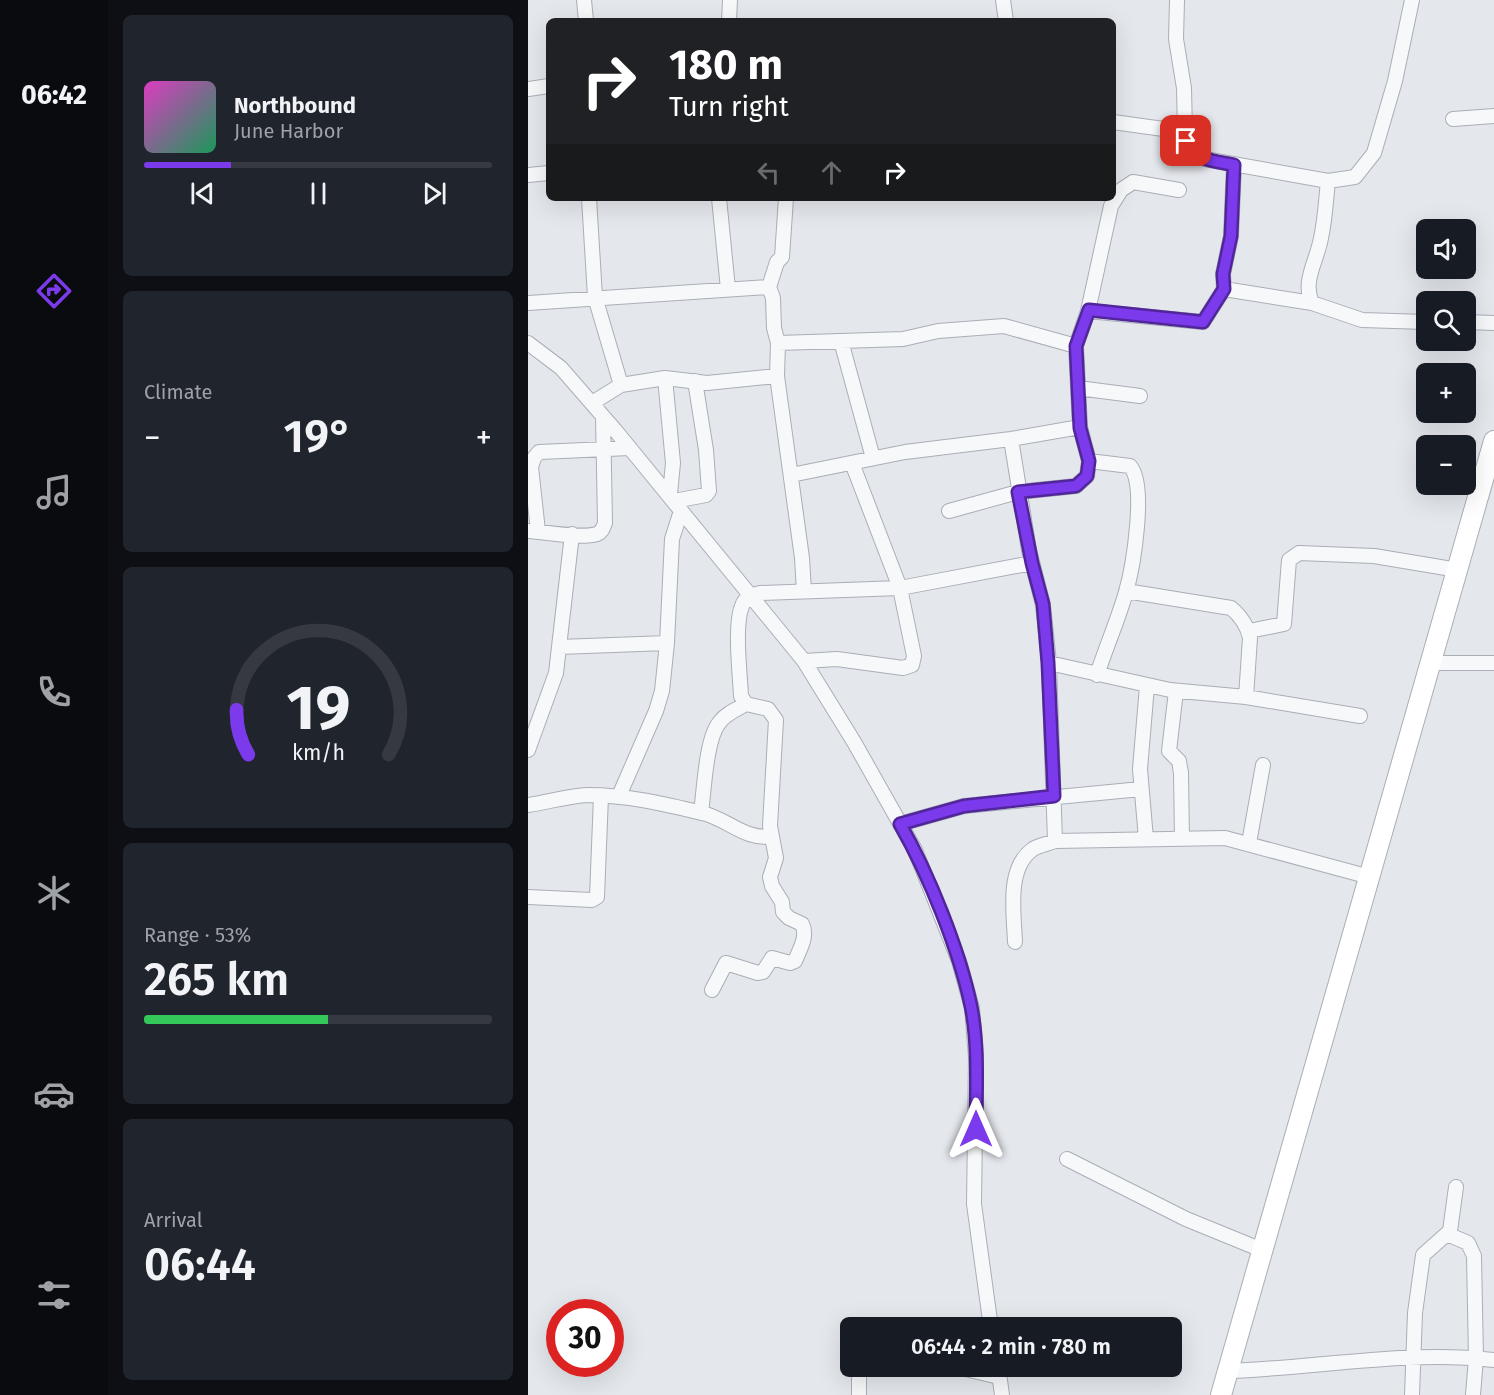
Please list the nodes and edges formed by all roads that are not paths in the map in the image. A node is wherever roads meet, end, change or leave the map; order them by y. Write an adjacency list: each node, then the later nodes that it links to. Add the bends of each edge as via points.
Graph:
1 (584, 0): 6 (street)
2 (730, 0): 7 (street)
3 (1003, 0): 8 (street)
4 (1177, 0): 14 (street, via 1176,39 1184,88)
5 (1412, 0): 18 (street, via 1395,81 1374,153 1355,177)
6 (586, 18)
7 (729, 18)
8 (1006, 18)
9 (546, 86): 10 (street)
10 (528, 89)
11 (1494, 116): 12 (street)
12 (1453, 119)
13 (1116, 123): 14 (street)
14 (1185, 132): 15 (street, via 1188,145 1197,155)
15 (1234, 165): 18 (street); 27 (street)
16 (546, 173): 17 (street)
17 (528, 175)
18 (1328, 181): 30 (street, via 1322,238 1308,279)
19 (1179, 190): 20 (street, via 1132,182)
20 (1116, 199)
21 (589, 201): 28 (street)
22 (719, 201): 26 (street)
23 (786, 201): 25 (street, via 782,257)
24 (1115, 201): 31 (street)
25 (770, 287): 26 (street); 37 (street)
26 (728, 289): 28 (street)
27 (1224, 289): 30 (street); 31 (street, via 1203,322)
28 (595, 297): 29 (street); 42 (street)
29 (528, 303)
30 (1312, 303): 32 (street, via 1362,320)
31 (1089, 310): 38 (street)
32 (1416, 322)
33 (1476, 322): 34 (street)
34 (1494, 323)
35 (841, 341): 37 (street); 38 (street, via 903,339 938,331 1004,326); 52 (street)
36 (528, 343): 45 (street, via 561,368)
37 (778, 344): 39 (street)
38 (1076, 346): 43 (street)
39 (777, 376): 41 (street); 55 (street)
40 (665, 378): 41 (street); 42 (street); 57 (street)
41 (695, 381): 57 (street, via 710,491)
42 (621, 385): 45 (street)
43 (1078, 388): 44 (street); 47 (street)
44 (1140, 396)
45 (592, 403): 46 (street)
46 (603, 416): 49 (street); 50 (street)
47 (1080, 428): 48 (street); 53 (street)
48 (1011, 439): 52 (street); 56 (street)
49 (630, 448): 50 (street); 57 (street)
50 (602, 450): 59 (street, via 539,452 531,466); 60 (street, via 605,523 597,534)
51 (1492, 452): 62 (main road)
52 (873, 458): 54 (street)
53 (1089, 461): 56 (street, via 1087,476 1076,486); 65 (street, via 1130,466 1136,473 1136,537)
54 (852, 463): 55 (street); 63 (street)
55 (792, 476): 64 (street)
56 (1018, 492): 58 (street); 61 (street)
57 (675, 502): 66 (street); 68 (street)
58 (949, 511)
59 (533, 531): 60 (street)
60 (572, 534): 69 (street)
61 (1032, 563): 63 (street); 71 (street, via 1043,604)
62 (1458, 570): 67 (street, via 1374,556 1299,553 1289,560 1284,624); 72 (main road)
63 (900, 588): 64 (street); 70 (street, via 914,656 912,665 903,668 829,658)
64 (804, 591): 66 (street)
65 (1126, 591): 67 (street, via 1231,608); 74 (street)
66 (749, 596): 70 (street); 78 (street, via 742,604 739,619 741,696)
67 (1248, 631): 77 (street)
68 (668, 643): 69 (street); 85 (street, via 656,711)
69 (560, 647): 80 (street, via 551,691)
70 (804, 661): 89 (street)
71 (1048, 663): 74 (street); 86 (street)
72 (1431, 663): 73 (street); 95 (main road)
73 (1494, 663)
74 (1097, 675): 75 (street)
75 (1147, 686): 76 (street); 83 (street, via 1141,736)
76 (1176, 691): 77 (street); 91 (street, via 1169,751 1179,761 1181,773)
77 (1246, 697): 79 (street)
78 (746, 704): 88 (street, via 719,723 712,736); 90 (street, via 768,709 776,720)
79 (1360, 716)
80 (533, 721): 81 (street)
81 (528, 750)
82 (1263, 765): 94 (street)
83 (1141, 789): 86 (street); 92 (street)
84 (601, 796): 85 (street); 87 (street); 96 (street, via 597,897)
85 (619, 796): 88 (street)
86 (1054, 796): 89 (street, via 964,806); 93 (street)
87 (528, 805)
88 (701, 813): 90 (street, via 751,835)
89 (900, 824): 103 (street, via 915,850 959,961 972,1008 976,1057 974,1203)
90 (771, 836): 98 (street, via 776,848 772,886 783,912 805,929 803,943 795,961 772,958 763,972 726,963)
91 (1182, 838): 92 (street); 94 (street, via 1225,838)
92 (1146, 839): 93 (street)
93 (1055, 842): 97 (street, via 1035,848 1023,858 1016,872)
94 (1249, 843): 95 (street)
95 (1370, 877): 102 (main road)
96 (528, 897)
97 (1015, 942)
98 (712, 990)
99 (1067, 1160): 102 (street, via 1186,1219)
100 (1456, 1187): 101 (street, via 1453,1220)
101 (1447, 1234): 104 (street, via 1424,1255); 105 (street, via 1468,1243 1474,1256)
102 (1262, 1250): 107 (main road)
103 (990, 1317)
104 (1413, 1356): 105 (street); 107 (street); 113 (street)
105 (1476, 1358): 106 (street); 114 (street)
106 (1494, 1360)
107 (1228, 1371): 112 (main road)
108 (859, 1377): 110 (street)
109 (999, 1377): 111 (street)
110 (859, 1395)
111 (1002, 1395)
112 (1221, 1395)
113 (1412, 1395)
114 (1473, 1395)

